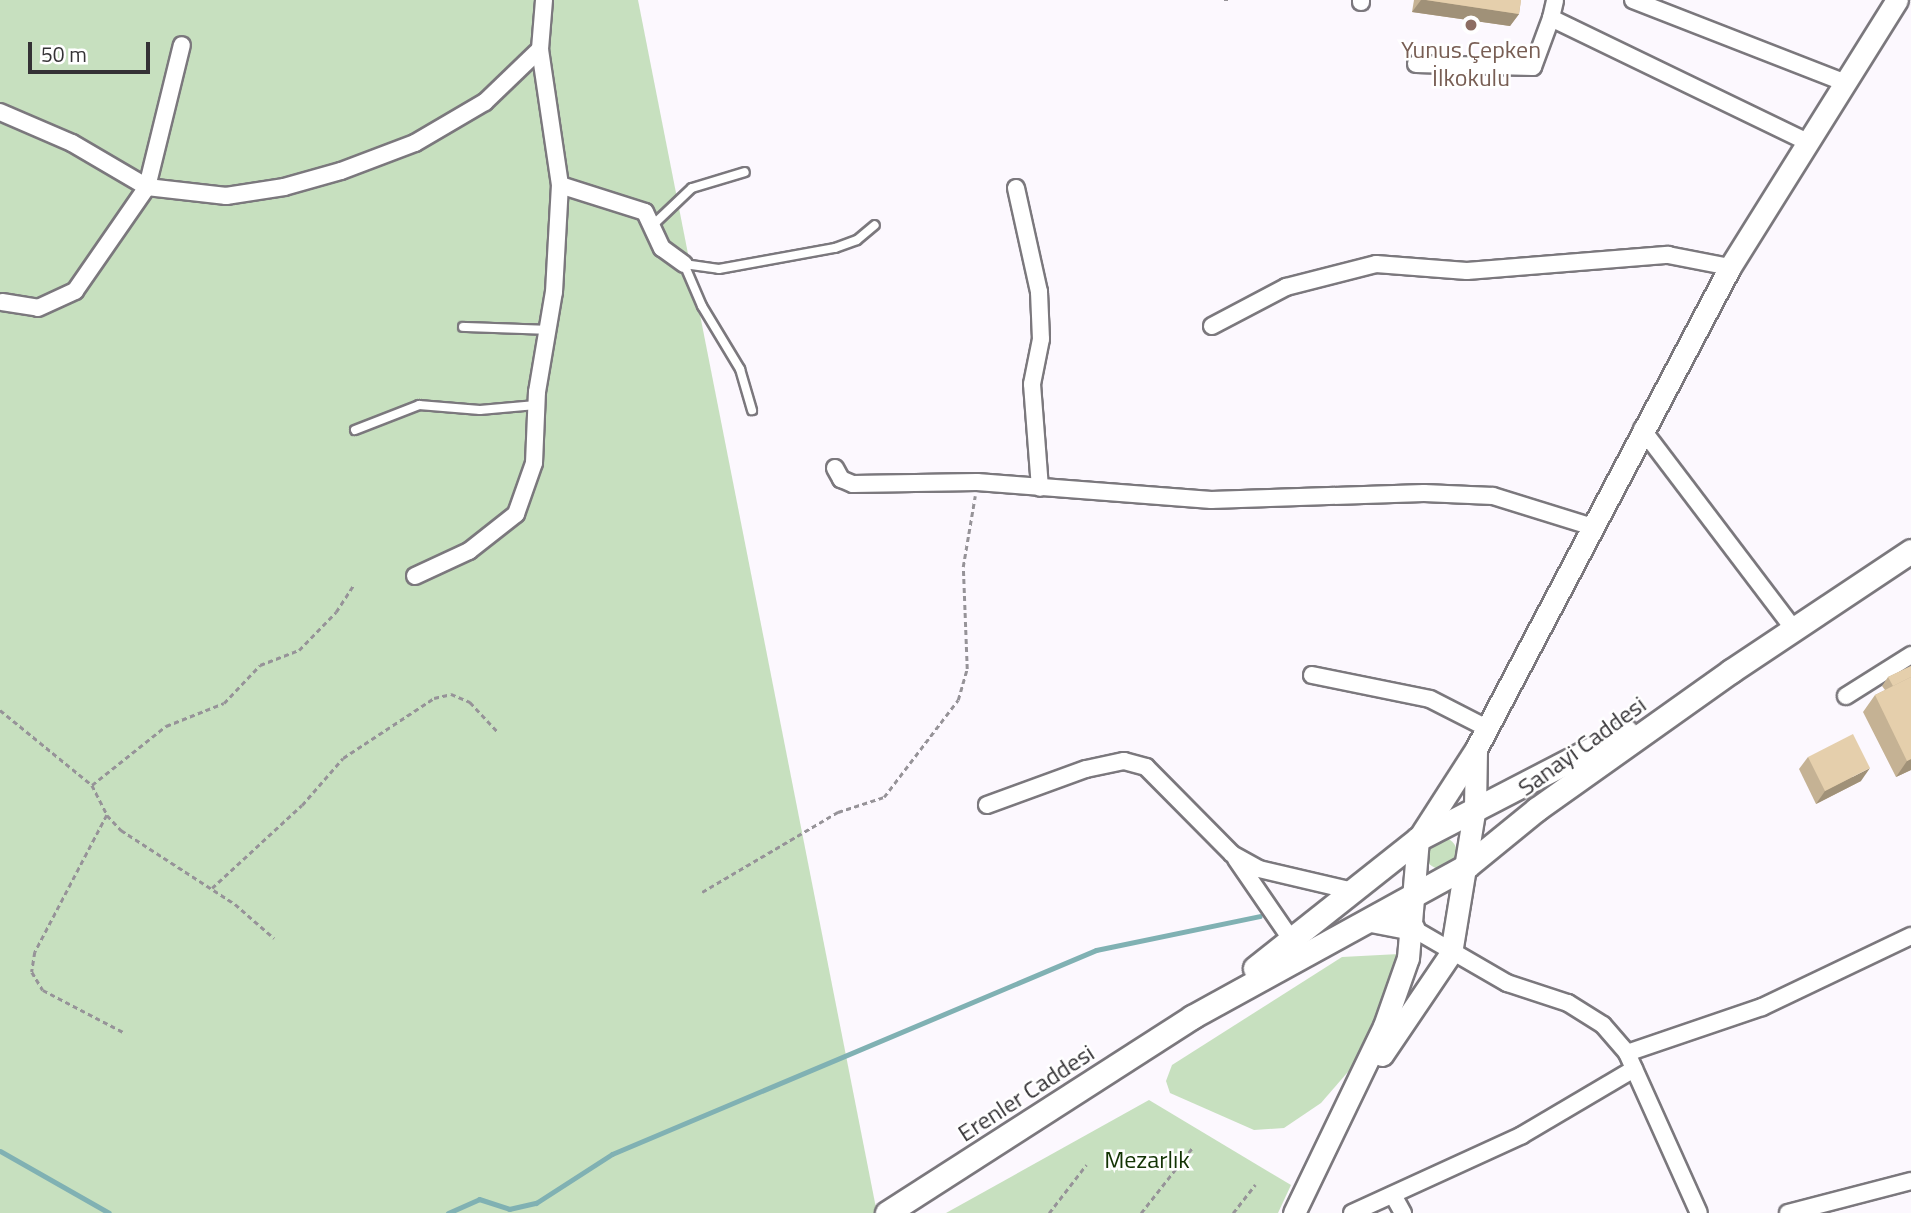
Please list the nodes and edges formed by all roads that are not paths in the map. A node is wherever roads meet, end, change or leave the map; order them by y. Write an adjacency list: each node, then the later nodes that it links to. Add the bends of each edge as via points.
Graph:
1 (544, 0): 7 (street)
2 (1555, 0): 5 (street)
3 (1633, 0): 9 (street)
4 (1896, 0): 9 (street)
5 (1551, 18): 8 (street, via 1533,67); 11 (street, via 1685,79)
6 (182, 45): 14 (street)
7 (540, 49): 13 (street); 14 (street, via 485,102 415,143 341,171 284,187 226,196)
8 (1416, 64)
9 (1843, 82): 11 (street)
10 (0, 112): 14 (street, via 72,143)
11 (1805, 141): 19 (street)
12 (745, 172): 16 (lane, via 692,188)
13 (559, 185): 16 (street, via 638,209); 23 (street)
14 (147, 187): 20 (street, via 75,290 38,308)
15 (1016, 188): 29 (street, via 1039,292 1041,339 1032,384)
16 (654, 224): 18 (street, via 662,248)
17 (875, 225): 18 (lane, via 857,240 835,248 719,269)
18 (684, 264): 25 (lane, via 702,306 740,369)
19 (1730, 267): 21 (street, via 1668,255 1467,271 1376,264 1286,287); 27 (street)
20 (2, 302)
21 (1212, 326)
22 (463, 327): 23 (lane)
23 (547, 330): 24 (street)
24 (536, 405): 26 (lane, via 480,410 419,405); 32 (street, via 534,463 516,514 469,551)
25 (752, 410)
26 (355, 429)
27 (1642, 429): 30 (street); 33 (street)
28 (835, 468): 29 (street, via 841,479 853,484 977,482)
29 (1040, 488): 30 (street, via 1211,500 1424,493 1493,496)
30 (1590, 526): 38 (street)
31 (1911, 551): 33 (main road, Sanayi Caddesi)
32 (415, 576)
33 (1794, 629): 35 (main road, Sanayi Caddesi)
34 (1911, 655): 37 (street)
35 (1731, 671): 41 (main road, Sanayi Caddesi, via 1581,757); 44 (main road, Sanayi Caddesi, via 1537,809)
36 (1312, 675): 38 (street, via 1430,699)
37 (1846, 696)
38 (1487, 728): 39 (street)
39 (1476, 749): 41 (street); 42 (street)
40 (987, 805): 43 (street, via 1086,769 1124,761 1146,767)
41 (1475, 807): 42 (main road, Sanayi Caddesi); 44 (street)
42 (1418, 839): 45 (main road, Erenler Caddesi); 46 (street)
43 (1232, 854): 45 (street, via 1259,869); 50 (street)
44 (1467, 866): 46 (main road, Erenler Caddesi); 51 (street)
45 (1353, 891): 50 (main road, Erenler Caddesi)
46 (1415, 898): 47 (main road, Erenler Caddesi); 48 (street)
47 (1371, 920): 48 (main road); 52 (main road, Erenler Caddesi)
48 (1412, 928): 51 (street); 55 (street, via 1408,958 1384,1026)
49 (1911, 936): 53 (street, via 1762,1007)
50 (1291, 939): 52 (main road, Erenler Caddesi)
51 (1451, 953): 53 (street, via 1507,983 1568,1003 1603,1025); 55 (street)
52 (1192, 1017): 58 (main road, Erenler Caddesi)
53 (1627, 1053): 54 (street)
54 (1634, 1069): 57 (street, via 1522,1135); 62 (street)
55 (1349, 1103): 59 (street)
56 (1911, 1181): 63 (street)
57 (1392, 1195): 60 (street); 61 (street)
58 (887, 1213)
59 (1293, 1213)
60 (1352, 1213)
61 (1403, 1213)
62 (1699, 1213)
63 (1788, 1213)

